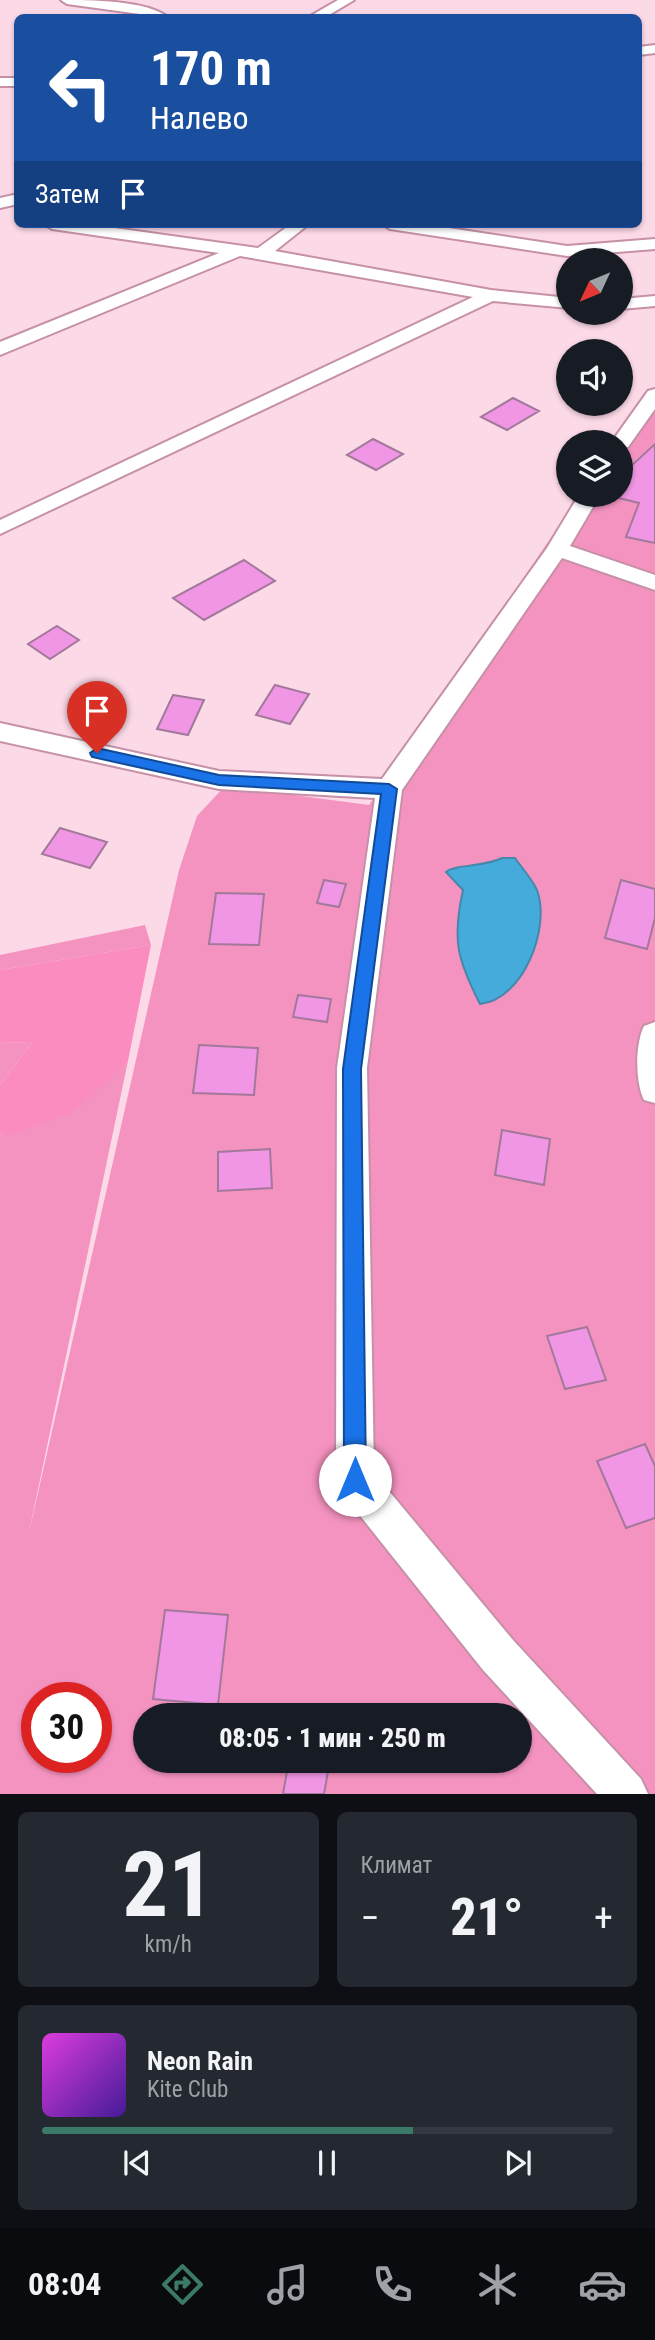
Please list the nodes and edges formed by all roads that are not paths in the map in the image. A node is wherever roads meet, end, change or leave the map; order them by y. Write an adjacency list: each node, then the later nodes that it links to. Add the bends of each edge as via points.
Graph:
1 (67, 0): 3 (street)
2 (348, 0): 4 (street)
3 (157, 14)
4 (321, 14)
5 (80, 228): 9 (street)
6 (296, 228): 10 (street)
7 (416, 228): 8 (street, via 567,251)
8 (655, 244)
9 (238, 251): 10 (street); 15 (street)
10 (261, 254): 11 (street)
11 (491, 295): 13 (street); 19 (street)
12 (655, 301): 14 (street)
13 (556, 302)
14 (634, 303)
15 (0, 349)
16 (655, 395): 17 (street)
17 (630, 430)
18 (583, 507): 20 (street)
19 (0, 528)
20 (557, 550): 21 (street); 23 (street)
21 (655, 583)
22 (0, 732): 23 (street, via 219,780)
23 (389, 789): 26 (street, via 352,1069 355,1480 498,1655)
24 (655, 1035): 25 (street)
25 (655, 1090)
26 (626, 1794)

